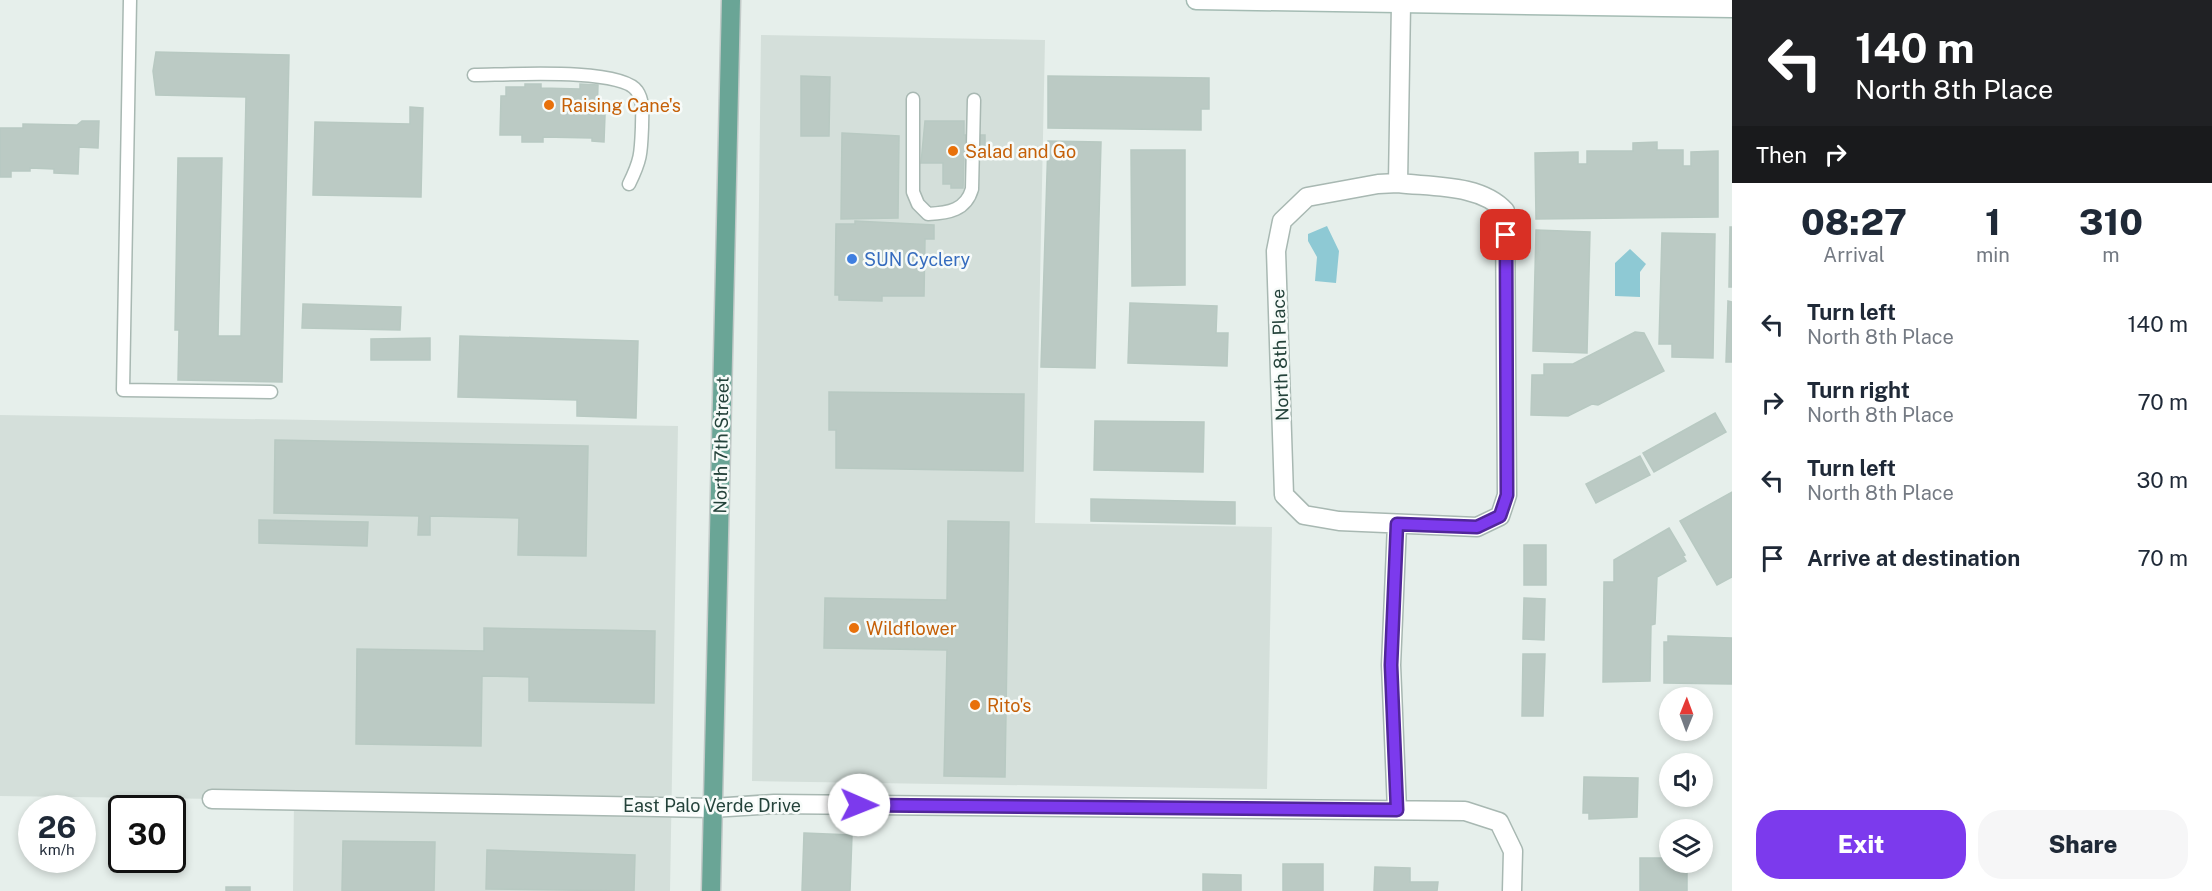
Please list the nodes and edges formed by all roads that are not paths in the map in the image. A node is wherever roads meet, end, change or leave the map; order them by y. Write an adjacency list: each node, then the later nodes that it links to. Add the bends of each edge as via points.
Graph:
1 (130, 0): 13 (lane, via 123,390)
2 (731, 0): 16 (main road, North 7th Street)
3 (1196, 0): 5 (street)
4 (1521, 3): 5 (street); 6 (street)
5 (1401, 4): 11 (street)
6 (1691, 4): 7 (street)
7 (1732, 8)
8 (474, 75): 12 (lane, via 604,75 627,81 642,101 641,160)
9 (913, 99): 10 (lane, via 913,192 928,214 957,210 969,201)
10 (974, 100)
11 (1398, 183): 14 (street, North 8th Place, via 1307,197 1282,220 1276,251 1284,495 1304,515); 14 (street, North 8th Place, via 1471,192 1496,200 1505,211 1507,495 1500,516 1477,527)
12 (629, 184)
13 (271, 392)
14 (1397, 524): 17 (street, via 1391,665)
15 (212, 799): 16 (street, East Palo Verde Drive)
16 (712, 808): 17 (street, East Palo Verde Drive, via 774,804); 18 (main road, North 7th Street)
17 (1397, 810): 19 (street, East Palo Verde Drive, via 1465,811 1499,822 1513,851)
18 (711, 891)
19 (1512, 891)

